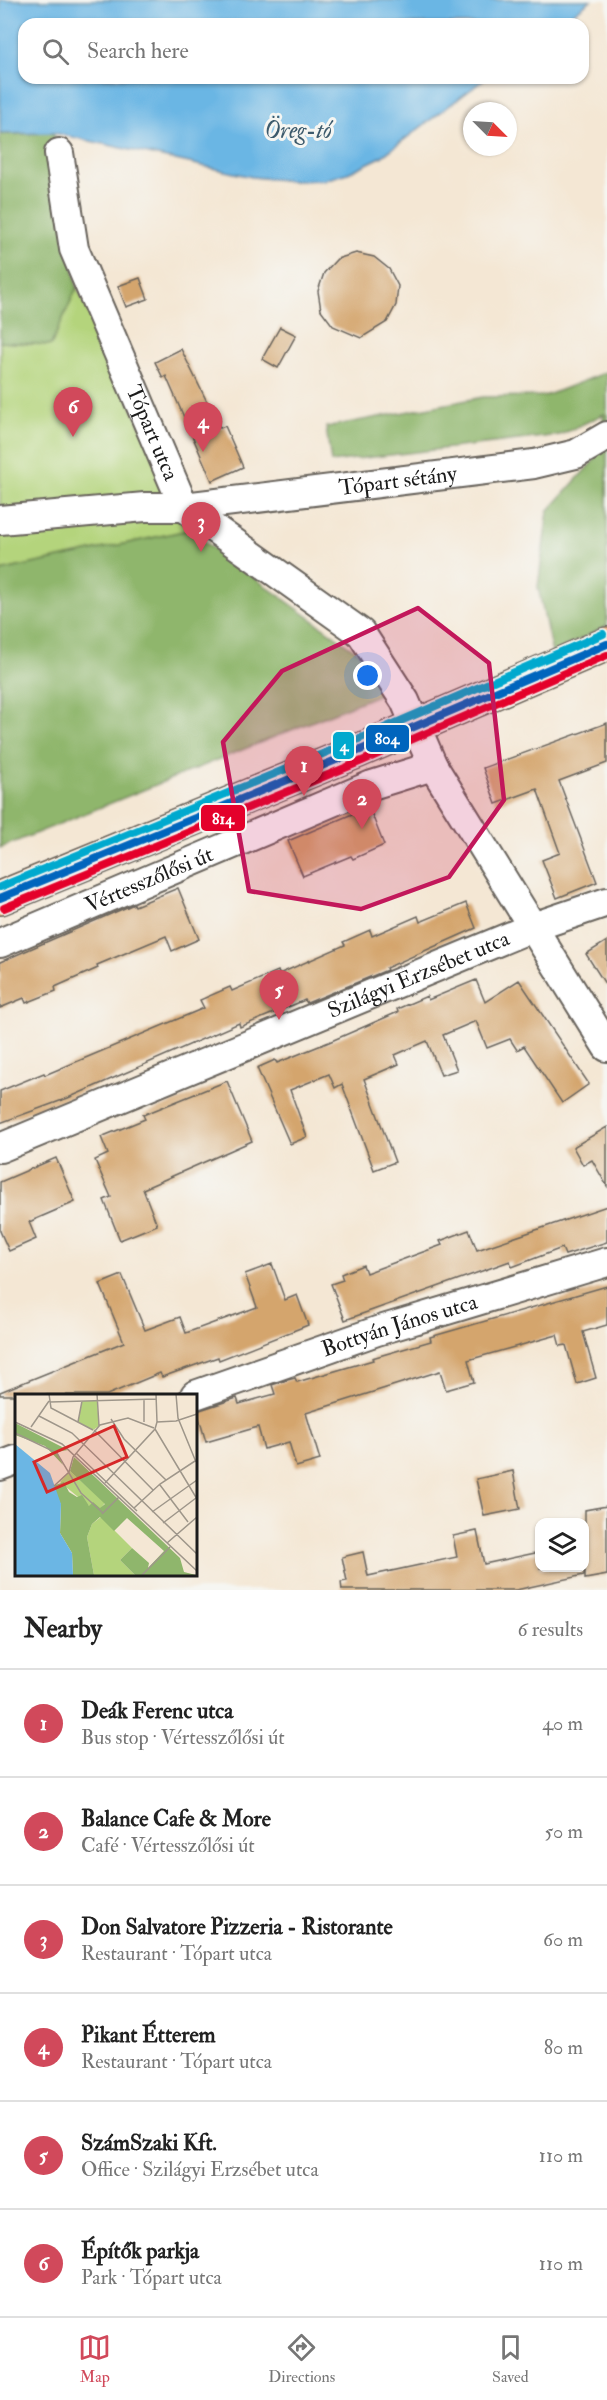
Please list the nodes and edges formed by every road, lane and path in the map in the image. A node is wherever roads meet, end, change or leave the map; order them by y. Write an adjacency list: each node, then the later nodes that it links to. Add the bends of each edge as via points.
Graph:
1 (59, 153): 3 (street, Tópart utca, via 74,249)
2 (607, 436): 3 (street, Tópart sétány, via 576,454 556,460)
3 (184, 507): 4 (street, Tópart sétány); 6 (street, Tópart utca, via 361,633)
4 (0, 520)
5 (607, 644): 6 (main road, Vértesszőlősi út)
6 (416, 725): 7 (street, Tópart utca); 8 (main road, Vértesszőlősi út)
7 (433, 766): 10 (street, Tópart utca); 11 (street, Vértesszőlősi út, via 372,785)
8 (0, 898)
9 (607, 902): 10 (street, Szilágyi Erzsébet utca)
10 (533, 927): 12 (street, Tópart utca); 13 (street, Szilágyi Erzsébet utca)
11 (0, 944)
12 (607, 1047)
13 (0, 1148)
14 (607, 1262): 15 (street, Bottyán János utca, via 377,1331)
15 (196, 1395)
16 (15, 1460): 17 (street)
17 (0, 1466)

